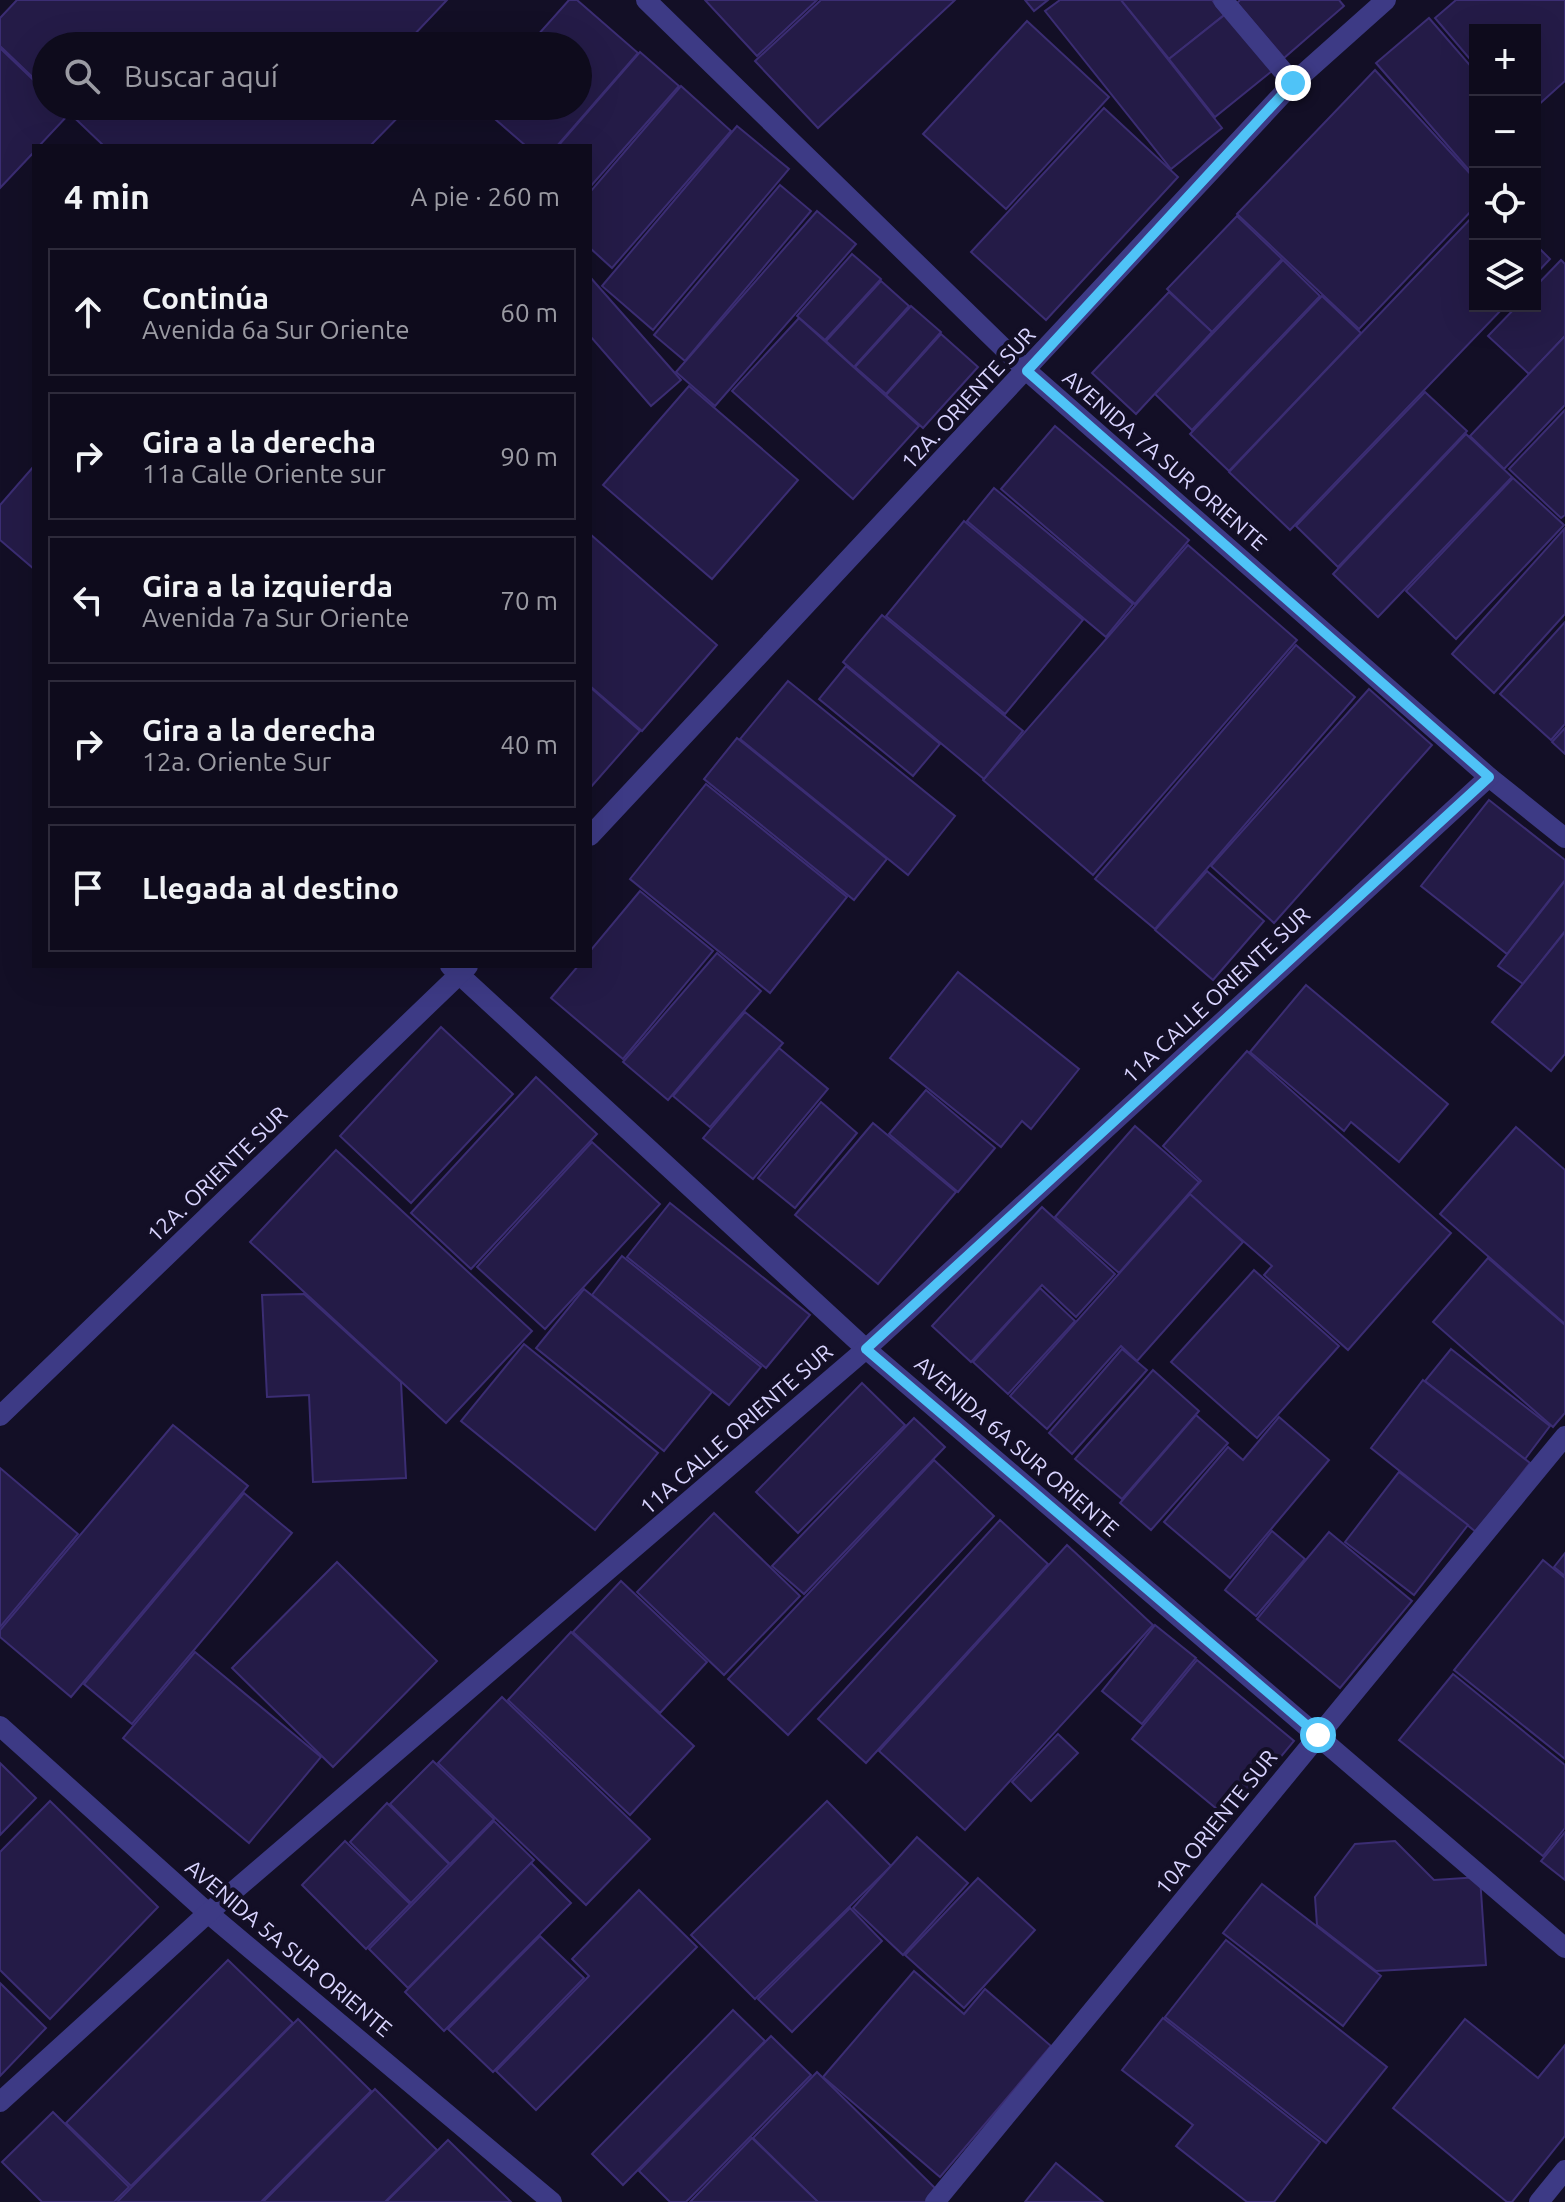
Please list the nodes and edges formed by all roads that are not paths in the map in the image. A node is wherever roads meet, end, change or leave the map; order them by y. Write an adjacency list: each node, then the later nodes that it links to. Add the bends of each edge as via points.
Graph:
1 (646, 0): 5 (street, AVENIDA 7A SUR ORIENTE)
2 (1223, 0): 4 (street)
3 (1386, 0): 4 (street, 12A. ORIENTE SUR)
4 (1293, 83): 5 (street, 12A. ORIENTE SUR)
5 (1027, 371): 6 (street, AVENIDA 7A SUR ORIENTE); 7 (street, 12A. ORIENTE SUR)
6 (1489, 777): 8 (street, AVENIDA 7A SUR ORIENTE); 10 (street, 11A CALLE ORIENTE SUR)
7 (592, 834)
8 (1565, 838)
9 (459, 969): 10 (street, AVENIDA 6A SUR ORIENTE); 11 (street, 12A. ORIENTE SUR)
10 (866, 1349): 14 (street, AVENIDA 6A SUR ORIENTE); 15 (street, 11A CALLE ORIENTE SUR)
11 (0, 1416)
12 (1565, 1436): 14 (street, 10A ORIENTE SUR)
13 (0, 1726): 15 (street, AVENIDA 5A SUR ORIENTE)
14 (1318, 1735): 16 (street, AVENIDA 6A SUR ORIENTE); 20 (street, 10A ORIENTE SUR)
15 (208, 1913): 17 (street, 11A CALLE ORIENTE SUR); 19 (street, AVENIDA 5A SUR ORIENTE)
16 (1565, 1948)
17 (0, 2102)
18 (1565, 2170): 21 (street)
19 (552, 2202)
20 (935, 2202)
21 (1539, 2202)

